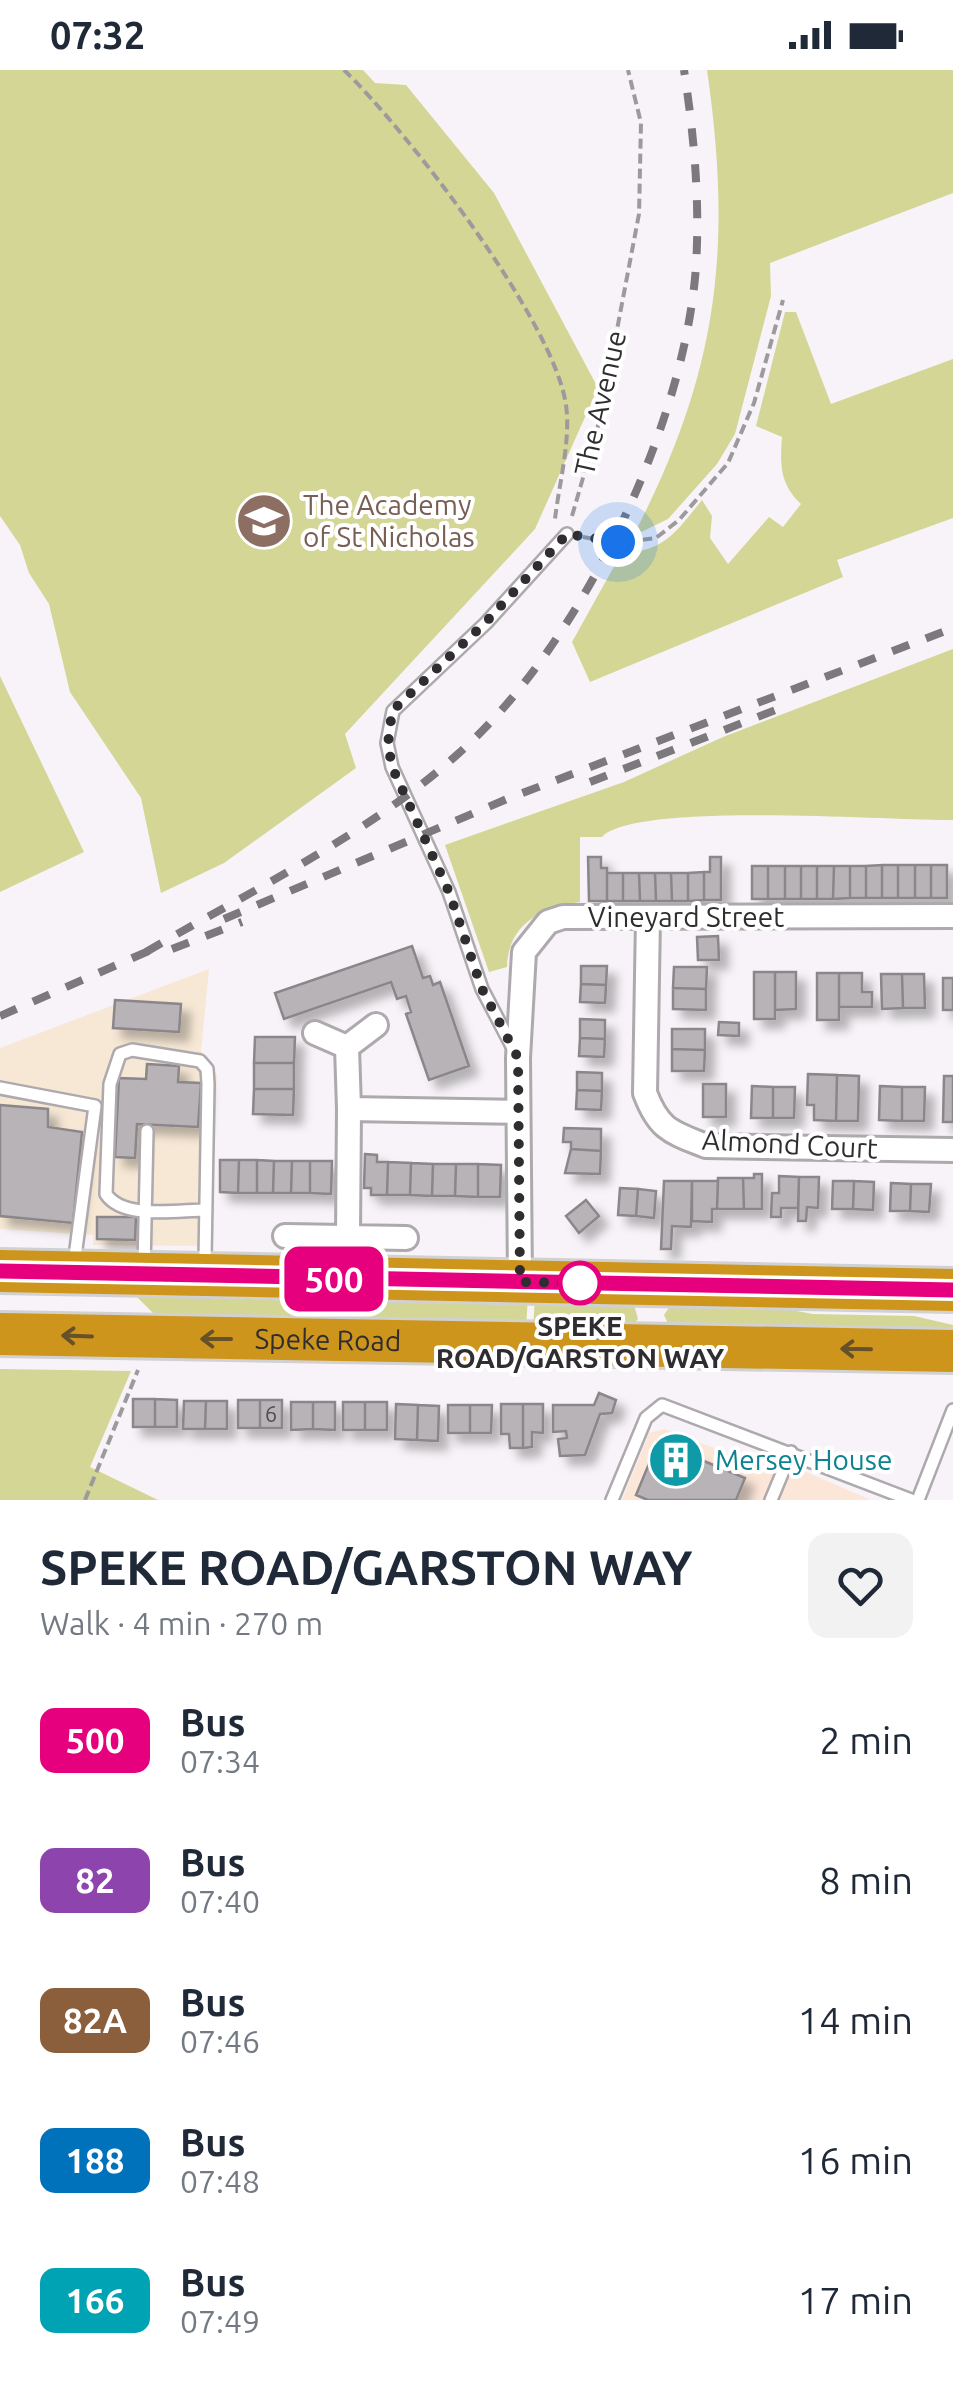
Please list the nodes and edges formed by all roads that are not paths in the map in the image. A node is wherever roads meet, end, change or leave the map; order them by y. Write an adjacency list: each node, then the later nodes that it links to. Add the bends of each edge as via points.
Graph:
1 (567, 534): 7 (lane, via 392,711 388,744 482,989)
2 (953, 916): 3 (street, Vineyard Street)
3 (648, 919): 7 (street, Vineyard Street, via 563,917 537,932 524,952); 12 (street, Almond Court, via 645,1093 669,1132 706,1146)
4 (376, 1025): 6 (street)
5 (315, 1033): 6 (street)
6 (348, 1047): 9 (street)
7 (518, 1058): 10 (street, Vineyard Street)
8 (0, 1088): 19 (lane, via 95,1106)
9 (349, 1110): 10 (street); 15 (street)
10 (518, 1112): 22 (street, Vineyard Street)
11 (147, 1132): 13 (lane)
12 (953, 1150)
13 (145, 1210): 14 (lane); 14 (lane, via 112,1204 106,1194 112,1074 120,1054 132,1050 200,1060 207,1069); 20 (lane)
14 (206, 1210): 21 (lane)
15 (348, 1235): 16 (street); 17 (street)
16 (285, 1236)
17 (406, 1238)
18 (0, 1271): 19 (highway)
19 (73, 1274): 20 (highway)
20 (144, 1276): 21 (highway)
21 (204, 1277): 22 (highway)
22 (520, 1282): 23 (highway)
23 (650, 1284): 24 (highway); 26 (highway)
24 (941, 1295)
25 (0, 1334): 26 (highway, Speke Road, one-way to 25)
26 (646, 1344): 27 (highway, Speke Road, one-way to 26)
27 (953, 1352)
28 (953, 1410): 32 (lane)
29 (791, 1452): 30 (lane, via 662,1405 646,1418); 31 (lane); 32 (lane)
30 (612, 1500)
31 (771, 1500)
32 (915, 1500)

